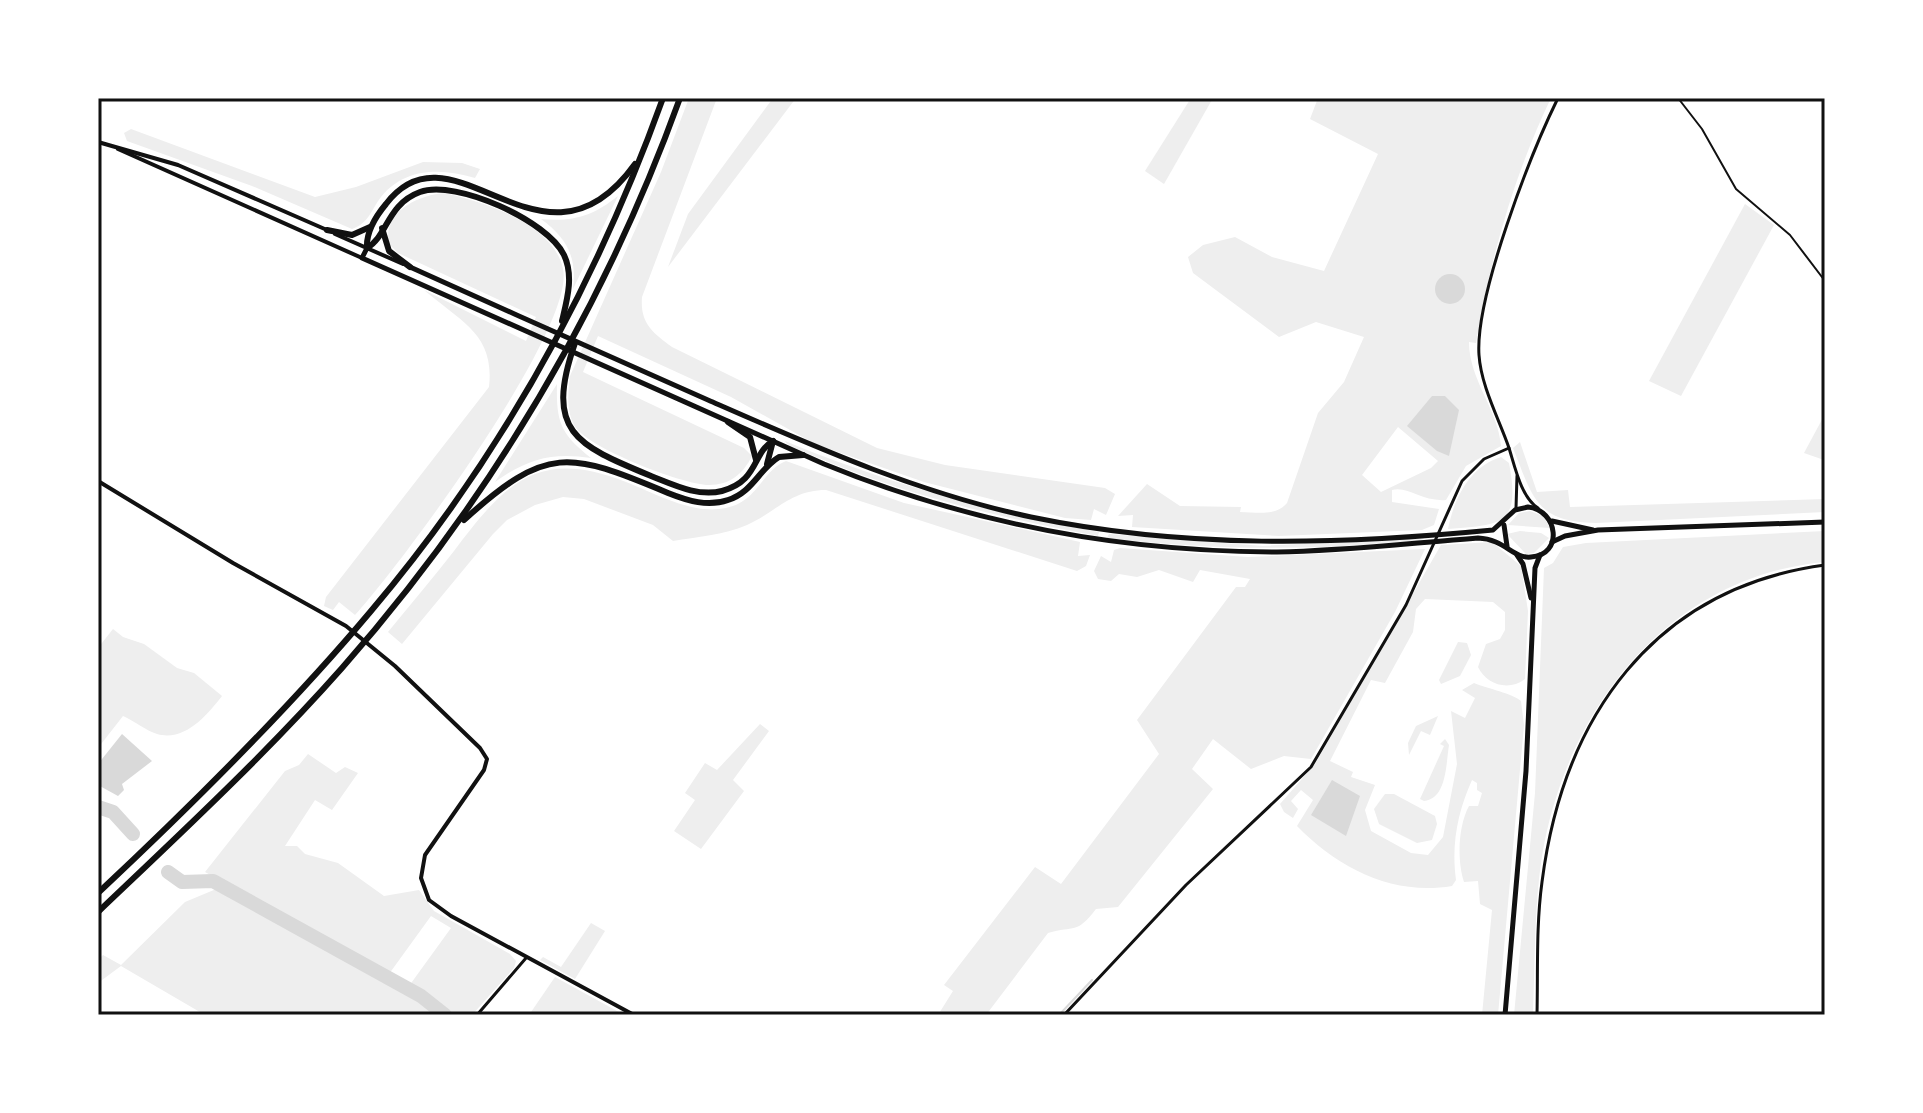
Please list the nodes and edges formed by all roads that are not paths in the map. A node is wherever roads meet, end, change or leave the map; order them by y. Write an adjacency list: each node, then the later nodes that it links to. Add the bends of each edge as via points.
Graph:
1 (663, 98): 6 (highway)
2 (680, 98): 13 (highway)
3 (1558, 98): 18 (street, via 1536,142 1494,273 1479,342 1480,365)
4 (98, 142): 5 (street)
5 (112, 146): 9 (street, via 178,165); 11 (street)
6 (644, 152): 7 (highway, via 608,195 581,211 534,212 461,181 437,178 400,191); 14 (highway)
7 (372, 224): 9 (highway, via 352,235); 10 (highway)
8 (382, 228): 10 (highway); 12 (highway, via 389,251); 14 (highway, via 408,198 441,189 463,191 533,224 553,238 567,262 568,297)
9 (327, 230): 10 (street)
10 (367, 248): 11 (main road); 12 (street)
11 (362, 258): 15 (main road)
12 (410, 267): 16 (main road)
13 (584, 319): 20 (highway, via 567,366 563,405 569,426 582,443 673,485 706,493 732,488); 29 (highway, via 518,434)
14 (560, 330): 37 (highway, via 479,466 373,610 253,741)
15 (728, 422): 17 (main road); 20 (highway, via 753,442)
16 (777, 430): 17 (main road); 27 (main road, via 934,491 1083,527 1244,543 1317,542 1493,530)
17 (773, 441): 19 (main road); 20 (highway); 21 (highway)
18 (1509, 448): 22 (street); 42 (street, via 1477,464 1462,481 1406,605 1311,767 1186,885)
19 (803, 455): 21 (highway, via 779,457); 32 (main road, via 958,510 1107,541 1250,552 1488,539)
20 (755, 468)
21 (764, 471): 29 (highway, via 746,492 705,503 601,466 557,461 508,481)
22 (1517, 472): 24 (street); 25 (street)
23 (98, 481): 39 (street, via 333,618 384,656 480,748 487,759 480,777 425,855 425,893 451,916)
24 (1538, 509): 25 (main road); 26 (main road)
25 (1513, 512): 27 (main road)
26 (1550, 518): 30 (main road, via 1563,526); 31 (main road)
27 (1506, 520): 32 (main road, via 1503,535)
28 (1825, 522): 30 (main road)
29 (454, 529): 38 (highway, via 316,697)
30 (1598, 530): 31 (main road, via 1562,536)
31 (1550, 545): 34 (main road)
32 (1508, 547): 33 (main road)
33 (1515, 554): 34 (main road); 36 (main road, via 1523,564)
34 (1541, 554): 36 (main road, via 1535,564)
35 (1825, 565): 44 (street, via 1766,578 1706,603 1653,642 1606,697 1572,761 1548,843 1540,896)
36 (1532, 607): 43 (main road, via 1526,771)
37 (98, 893)
38 (98, 912)
39 (526, 958): 40 (street); 41 (street)
40 (477, 1015)
41 (634, 1015)
42 (1064, 1015)
43 (1505, 1015)
44 (1537, 1015)

